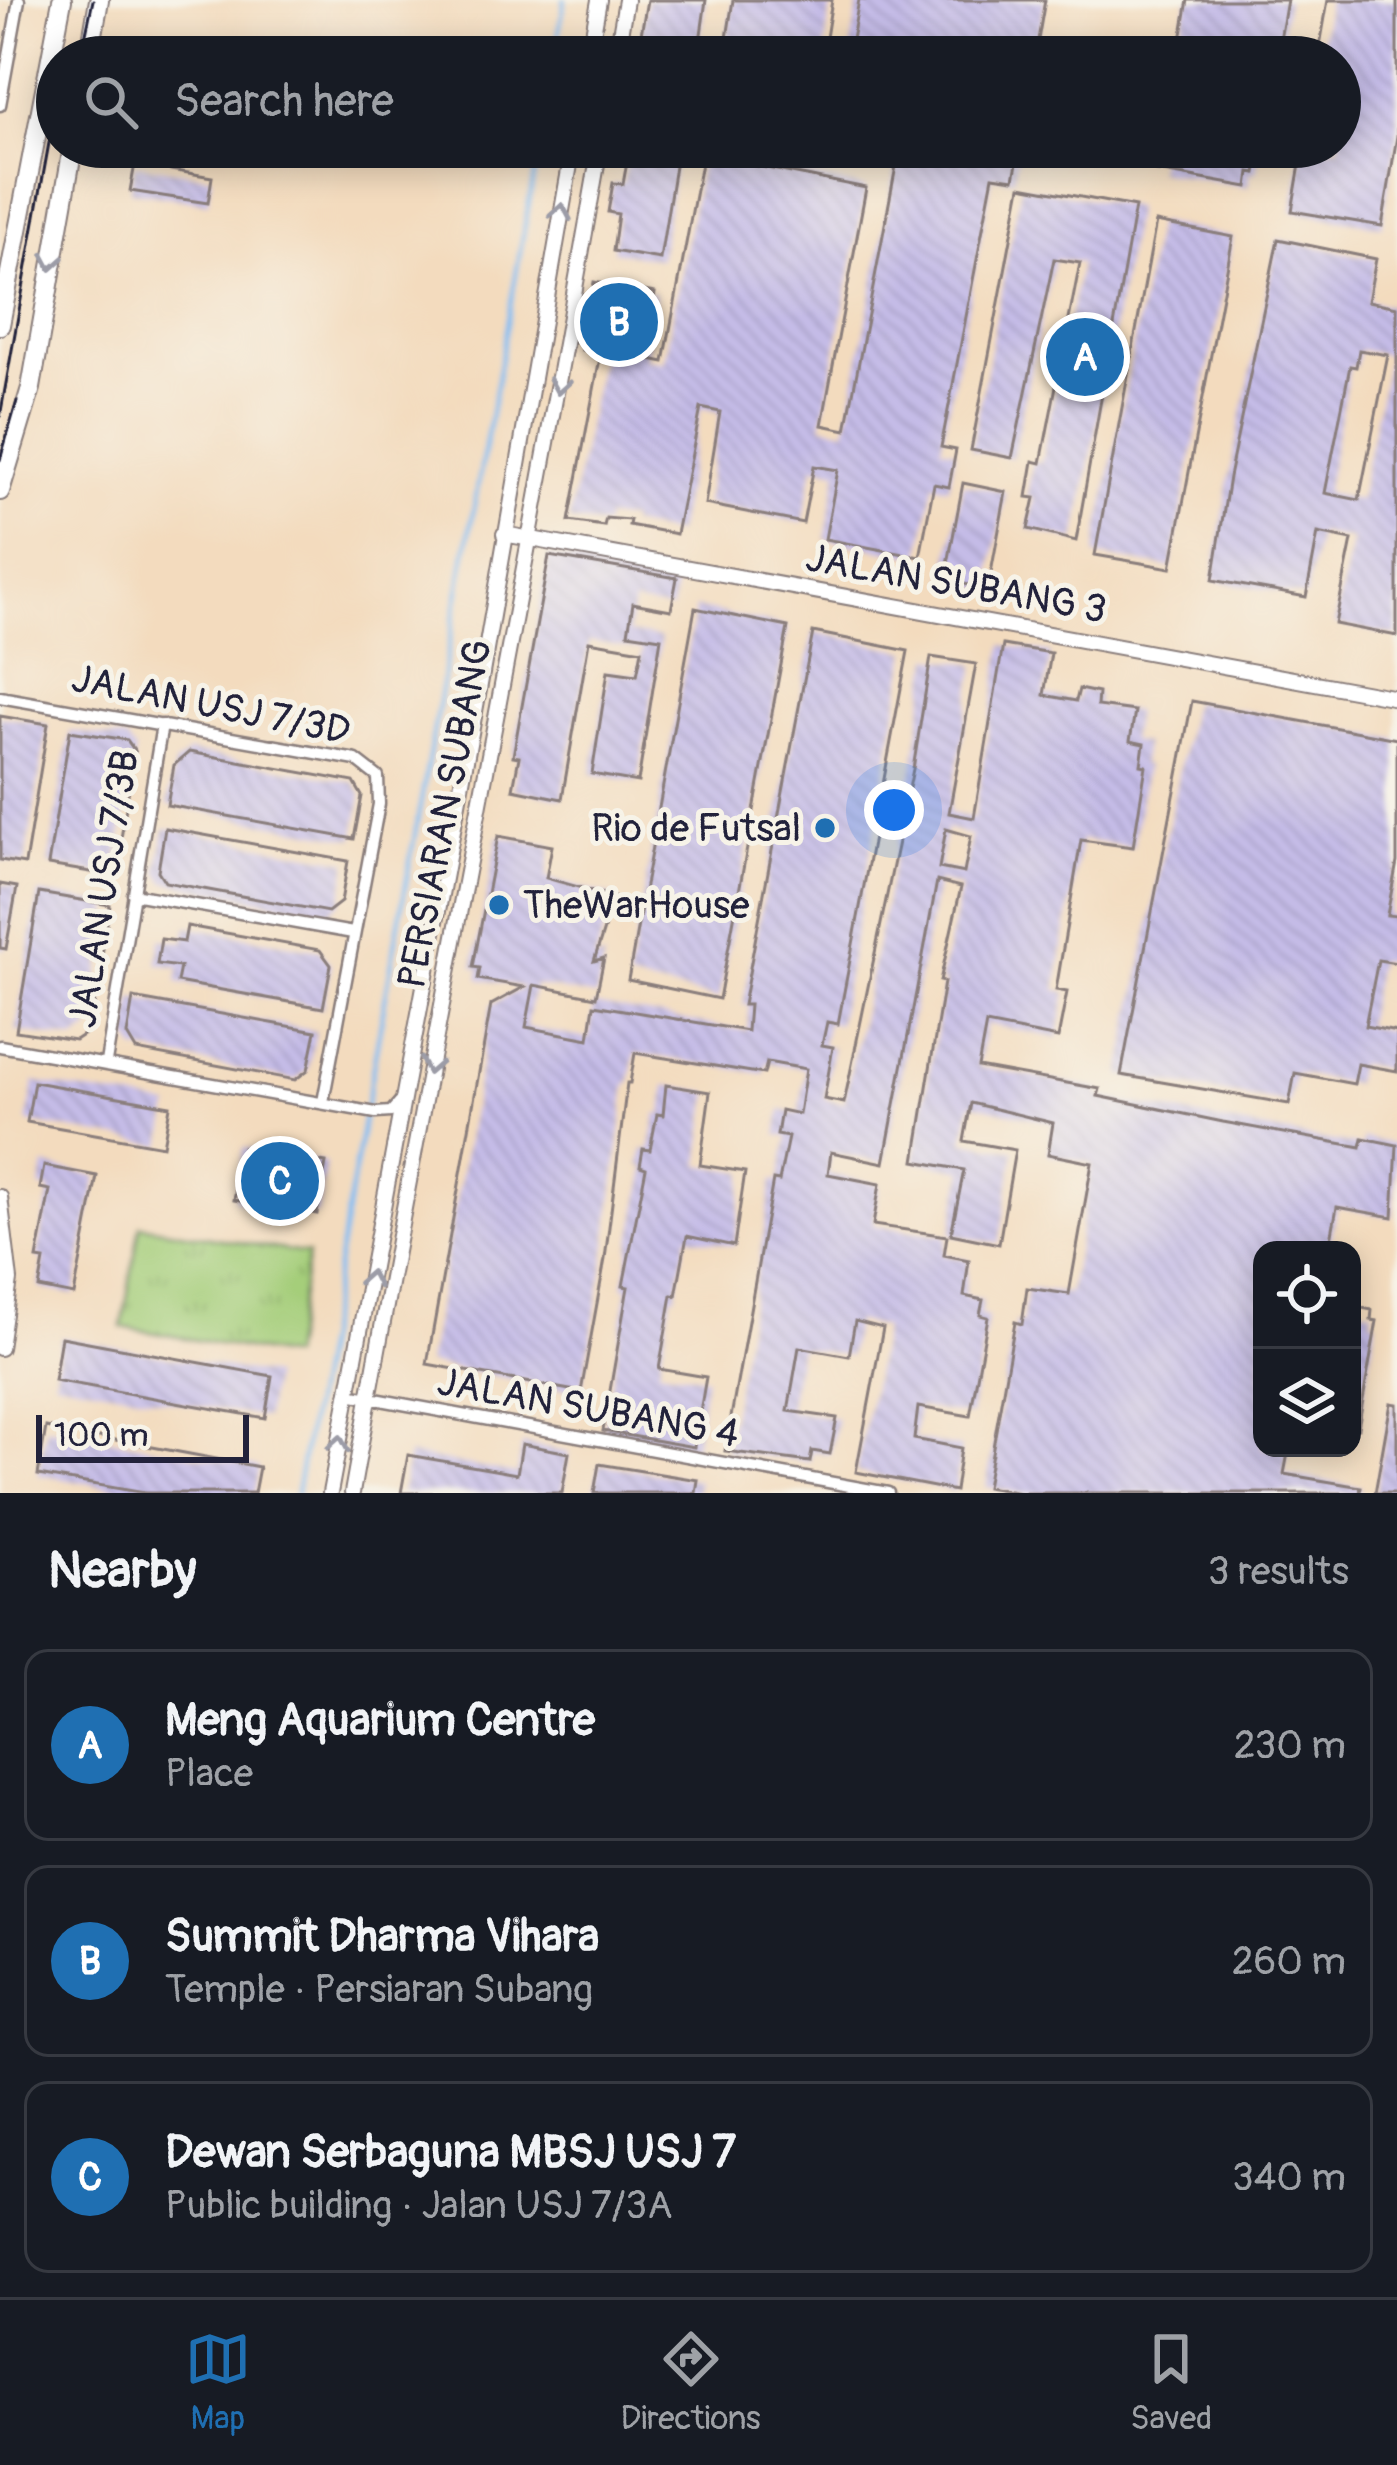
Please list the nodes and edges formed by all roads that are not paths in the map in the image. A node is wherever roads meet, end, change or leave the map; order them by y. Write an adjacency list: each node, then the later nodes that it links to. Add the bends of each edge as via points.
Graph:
1 (19, 0): 10 (street)
2 (62, 0): 6 (main road)
3 (99, 0): 7 (main road)
4 (599, 0): 8 (street)
5 (626, 0): 9 (street)
6 (55, 36)
7 (93, 36)
8 (593, 36)
9 (620, 36)
10 (5, 49): 11 (street)
11 (0, 105)
12 (36, 137): 16 (main road)
13 (69, 168): 17 (main road, one-way to 17, via 31,388)
14 (569, 168): 18 (street, PERSIARAN SUBANG, one-way to 14)
15 (596, 168): 19 (street, PERSIARAN SUBANG, one-way to 19)
16 (0, 326)
17 (0, 490)
18 (504, 534): 19 (street, JALAN SUBANG 3); 27 (street, PERSIARAN SUBANG)
19 (532, 539): 21 (street, JALAN SUBANG 3); 34 (street, PERSIARAN SUBANG, one-way to 34)
20 (0, 697): 22 (street, JALAN USJ 7/3D)
21 (1397, 698)
22 (162, 725): 23 (street, JALAN USJ 7/3B); 24 (street, JALAN USJ 7/3D, via 356,760 378,777)
23 (133, 894): 24 (street); 26 (street, JALAN USJ 7/3B)
24 (353, 933): 28 (street)
25 (0, 1046): 26 (street)
26 (106, 1062): 28 (street)
27 (406, 1096): 29 (street, via 391,1112); 30 (street, PERSIARAN SUBANG)
28 (323, 1102): 29 (street)
29 (376, 1114): 30 (street, via 393,1132)
30 (394, 1155): 33 (street, PERSIARAN SUBANG, one-way to 30)
31 (0, 1197): 32 (street, via 10,1280)
32 (0, 1348)
33 (348, 1394): 34 (street, JALAN SUBANG 4); 35 (street, PERSIARAN SUBANG, one-way to 33)
34 (369, 1398): 36 (street, PERSIARAN SUBANG); 37 (street, JALAN SUBANG 4)
35 (330, 1493)
36 (352, 1493)
37 (888, 1493)

